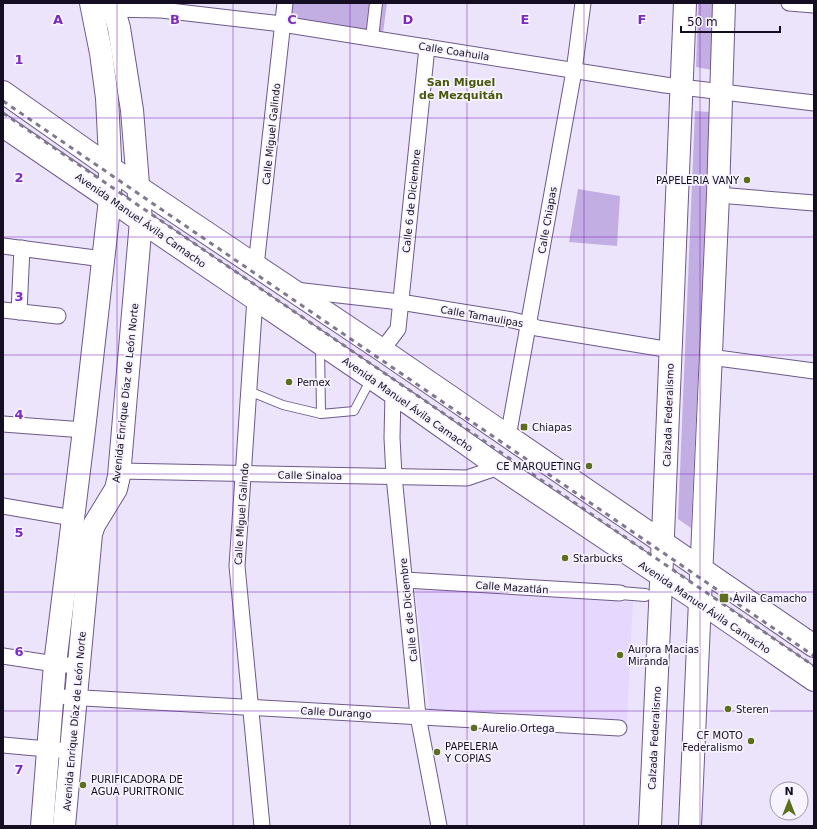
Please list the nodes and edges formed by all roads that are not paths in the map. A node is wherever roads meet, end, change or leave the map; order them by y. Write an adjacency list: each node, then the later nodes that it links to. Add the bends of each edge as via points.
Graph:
1 (285, 3): 10 (street, Calle Miguel Galindo)
2 (376, 3): 11 (street)
3 (583, 3): 13 (street, Calle Chiapas)
4 (685, 3): 14 (main road, Calzada Federalismo)
5 (724, 3): 16 (main road)
6 (790, 3): 7 (street)
7 (814, 5)
8 (102, 6): 9 (street, Calle Coahuila); 19 (main road, via 101,54 107,98); 20 (main road, Avenida Enrique Díaz de León Norte, via 119,28 132,110)
9 (162, 7): 10 (street, Calle Coahuila)
10 (282, 24): 11 (street, Calle Coahuila); 28 (street, Calle Miguel Galindo)
11 (372, 38): 12 (street, Calle Coahuila)
12 (427, 47): 13 (street, Calle Coahuila); 31 (street, Calle 6 de Diciembre)
13 (574, 71): 14 (street, Calle Coahuila); 35 (street, Calle Chiapas)
14 (681, 87): 16 (street, Calle Coahuila); 38 (main road, Calzada Federalismo)
15 (3, 92): 19 (main road)
16 (721, 92): 17 (street, Calle Coahuila); 21 (main road)
17 (814, 103)
18 (3, 126): 22 (main road, Avenida Manuel Ávila Camacho)
19 (110, 166): 20 (main road); 22 (main road)
20 (138, 187): 24 (main road, Avenida Enrique Díaz de León Norte); 28 (main road)
21 (718, 195): 23 (street); 39 (main road)
22 (110, 199): 24 (main road, Avenida Manuel Ávila Camacho); 27 (main road)
23 (814, 203)
24 (141, 222): 30 (main road, Avenida Manuel Ávila Camacho); 51 (main road, Avenida Enrique Díaz de León Norte)
25 (3, 246): 26 (street)
26 (22, 248): 27 (street); 33 (street)
27 (103, 259): 48 (main road)
28 (256, 266): 29 (main road)
29 (292, 290): 31 (street, Calle Tamaulipas); 37 (main road)
30 (254, 298): 36 (main road, Avenida Manuel Ávila Camacho); 43 (street, Calle Miguel Galindo)
31 (400, 302): 35 (street, Calle Tamaulipas); 37 (street, Calle 6 de Diciembre, via 398,329)
32 (3, 310): 33 (street)
33 (19, 312): 34 (street)
34 (58, 316)
35 (529, 324): 38 (street, Calle Tamaulipas, via 537,328); 49 (street, Calle Chiapas)
36 (320, 343): 41 (main road, Avenida Manuel Ávila Camacho); 46 (lane)
37 (382, 350): 42 (main road)
38 (671, 350): 56 (main road, Calzada Federalismo)
39 (710, 357): 40 (street); 57 (main road)
40 (814, 371)
41 (371, 378): 44 (main road, Avenida Manuel Ávila Camacho); 46 (lane, via 354,411)
42 (431, 384): 45 (main road); 49 (main road)
43 (249, 391): 46 (lane, via 284,405); 52 (street, Calle Miguel Galindo)
44 (394, 393): 45 (main road, Avenida Manuel Ávila Camacho); 53 (street, Calle 6 de Diciembre)
45 (417, 409): 50 (main road, Avenida Manuel Ávila Camacho)
46 (321, 414)
47 (3, 424): 48 (street)
48 (84, 430): 55 (main road)
49 (508, 437): 56 (main road)
50 (499, 467): 53 (street, Calle Sinaloa, via 467,478); 58 (main road, Avenida Manuel Ávila Camacho)
51 (120, 471): 52 (street, Calle Sinaloa); 66 (main road, Avenida Enrique Díaz de León Norte, via 116,489 94,524 91,534)
52 (244, 474): 53 (street, Calle Sinaloa); 70 (street, Calle Miguel Galindo, via 237,566)
53 (394, 476): 59 (street, Calle 6 de Diciembre)
54 (3, 506): 55 (street)
55 (74, 518): 65 (main road)
56 (663, 542): 57 (main road); 58 (main road, Calzada Federalismo)
57 (701, 568): 62 (main road); 63 (main road)
58 (662, 577): 62 (main road, Avenida Manuel Ávila Camacho); 80 (main road, Calzada Federalismo)
59 (405, 580): 60 (street, Calle Mazatlán); 71 (street, Calle 6 de Diciembre)
60 (620, 594): 61 (street)
61 (645, 595)
62 (699, 602): 67 (main road, Avenida Manuel Ávila Camacho); 81 (main road)
63 (814, 646)
64 (3, 656): 65 (street)
65 (55, 664): 66 (street); 68 (main road)
66 (78, 666): 69 (main road, Avenida Enrique Díaz de León Norte)
67 (814, 680)
68 (53, 696): 69 (street, Calle Durango); 74 (main road)
69 (76, 698): 70 (street, Calle Durango); 75 (main road, Avenida Enrique Díaz de León Norte)
70 (251, 707): 71 (street, Calle Durango); 78 (street, Calle Miguel Galindo)
71 (418, 716): 72 (street, Calle Durango); 79 (street, Calle 6 de Diciembre)
72 (619, 728)
73 (3, 745): 74 (street)
74 (48, 750): 75 (street); 76 (main road)
75 (71, 752): 77 (main road, Avenida Enrique Díaz de León Norte)
76 (42, 826)
77 (64, 826)
78 (262, 826)
79 (439, 826)
80 (650, 826)
81 (690, 826)

